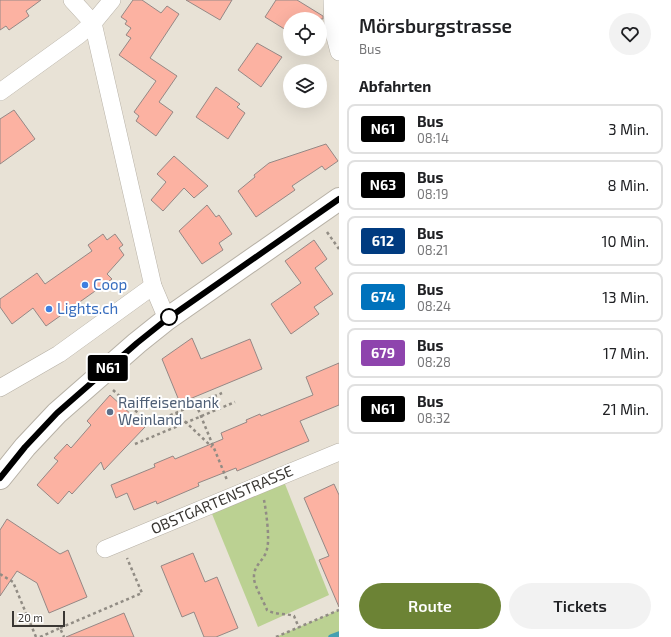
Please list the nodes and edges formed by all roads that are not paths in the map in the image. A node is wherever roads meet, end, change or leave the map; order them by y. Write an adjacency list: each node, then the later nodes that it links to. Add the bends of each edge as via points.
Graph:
1 (72, 0): 4 (street)
2 (112, 0): 4 (street)
3 (332, 0): 5 (street, via 333,29)
4 (93, 22): 6 (street); 8 (street)
5 (339, 52)
6 (0, 92)
7 (339, 199): 9 (main road)
8 (153, 286): 9 (street); 10 (street, via 60,354)
9 (167, 319): 12 (main road, via 57,413)
10 (0, 388)
11 (339, 452): 13 (street, OBSTGARTENSTRASSE)
12 (0, 478)
13 (113, 546)

